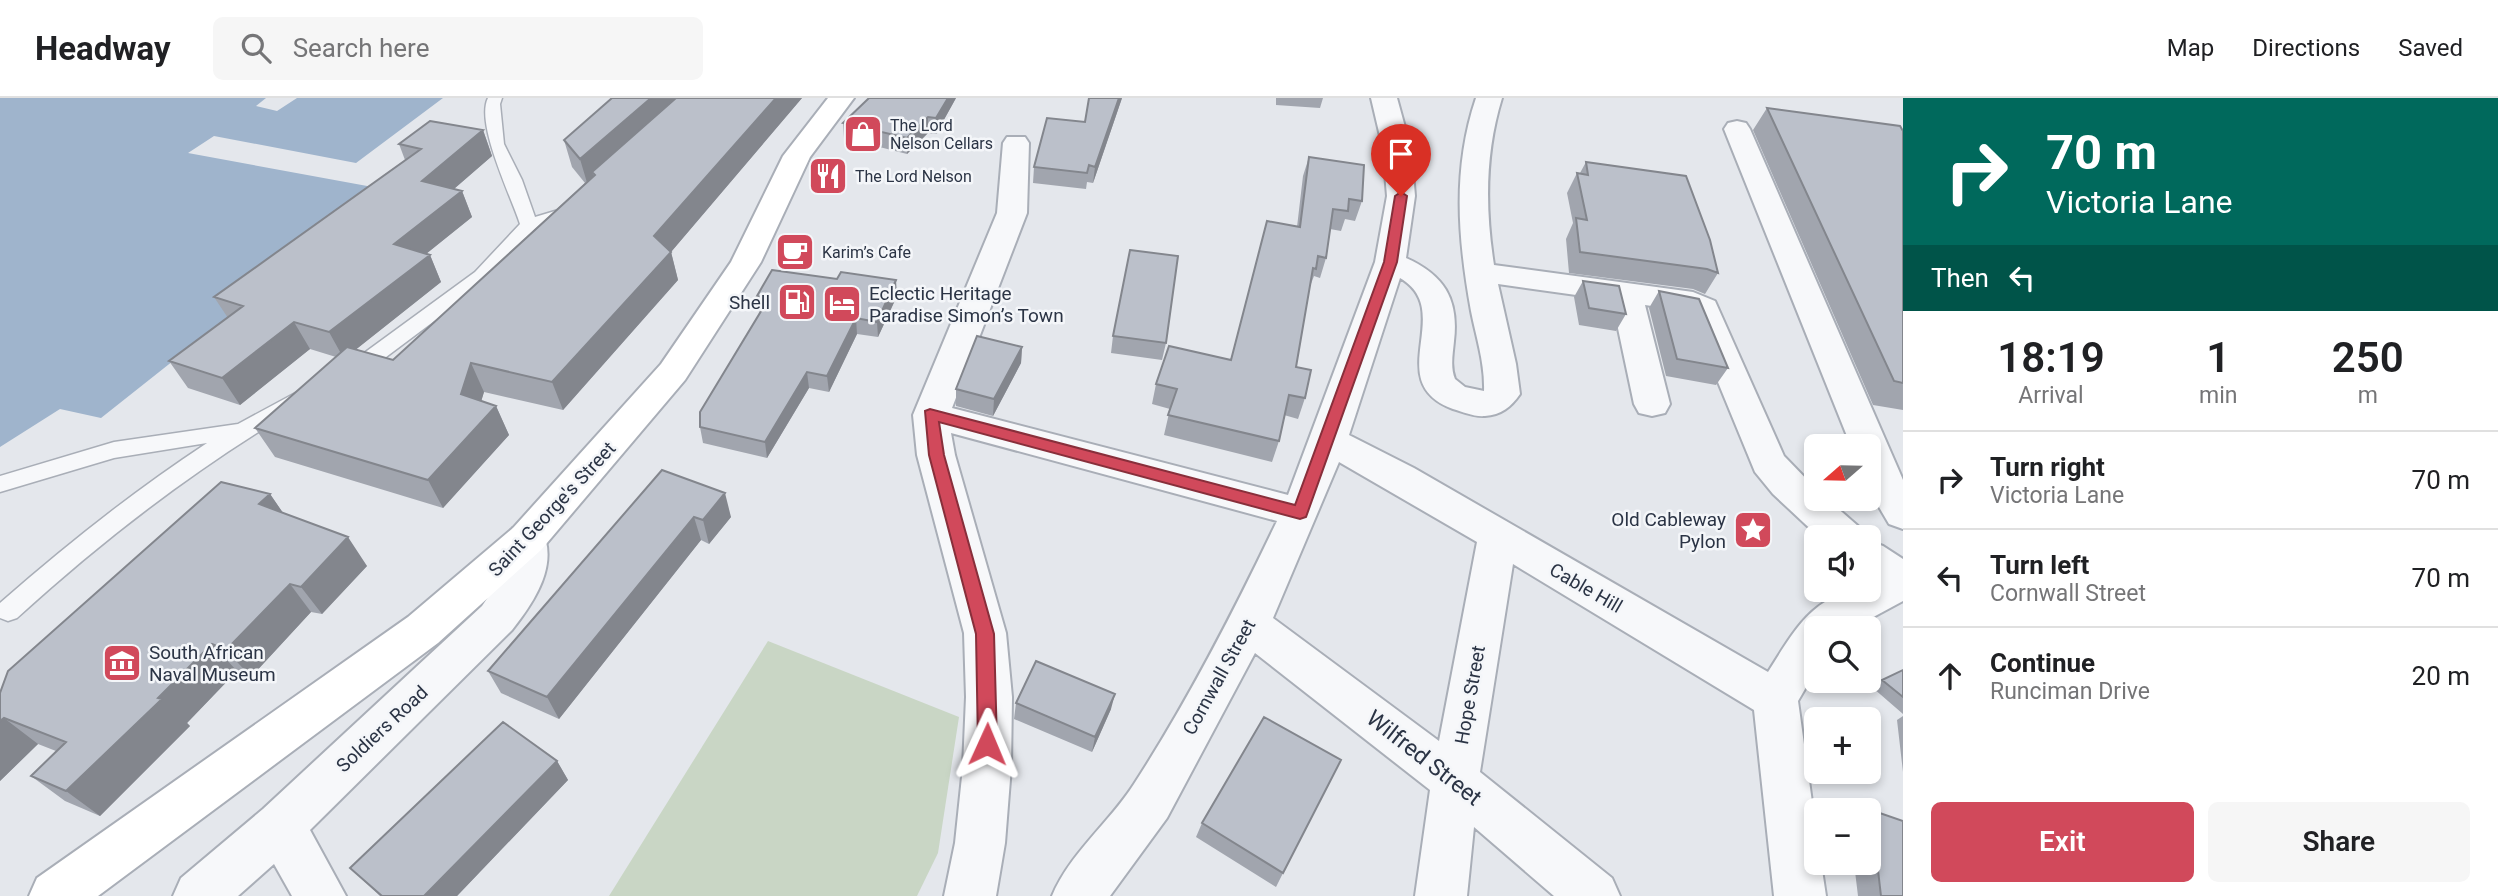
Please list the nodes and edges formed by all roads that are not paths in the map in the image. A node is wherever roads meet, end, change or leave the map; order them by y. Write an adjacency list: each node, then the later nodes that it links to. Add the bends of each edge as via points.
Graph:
1 (495, 98): 8 (lane, via 496,144)
2 (841, 98): 21 (main road, Saint George's Street, via 797,156 746,262 673,372)
3 (1384, 98): 9 (street, Cornwall Street, via 1397,149 1401,196)
4 (1489, 98): 10 (street, via 1475,147 1474,237)
5 (1737, 129): 18 (street, via 1889,492)
6 (1016, 143): 13 (street, via 1012,213)
7 (592, 195): 8 (lane, via 572,213)
8 (529, 225): 14 (lane, via 482,276 367,361)
9 (1390, 262): 10 (street, via 1420,277 1437,298 1433,367 1437,381 1454,396 1483,405 1497,400 1502,386); 15 (street, Cornwall Street)
10 (1479, 272): 11 (street)
11 (1626, 292): 12 (street); 19 (street, via 1703,308 1768,461)
12 (1652, 404)
13 (930, 415): 17 (street); 33 (street, via 936,455 985,634 987,767)
14 (240, 430): 16 (lane, via 114,450); 23 (lane, via 76,549)
15 (1329, 440): 17 (street, Cornwall Street); 20 (street, Cable Hill)
16 (0, 484)
17 (1300, 513): 25 (street, Cornwall Street)
18 (1903, 514)
19 (1831, 525)
20 (1498, 536): 27 (street, Cable Hill); 28 (street, Hope Street)
21 (527, 540): 29 (street, Soldiers Road, via 526,572 518,592 497,618); 30 (main road, Saint George's Street, via 423,630)
22 (1892, 583): 24 (street)
23 (8, 611)
24 (1838, 616)
25 (1249, 624): 28 (street, Wilfred Street); 34 (street, Cornwall Street, via 1150,802)
26 (1804, 652): 27 (street)
27 (1774, 699): 37 (street)
28 (1455, 780): 35 (street, Hope Street); 36 (street, Wilfred Street)
29 (280, 826): 31 (street, Soldiers Road); 32 (street)
30 (55, 896)
31 (199, 896)
32 (320, 896)
33 (970, 896)
34 (1078, 896)
35 (1441, 896)
36 (1594, 896)
37 (1800, 896)

